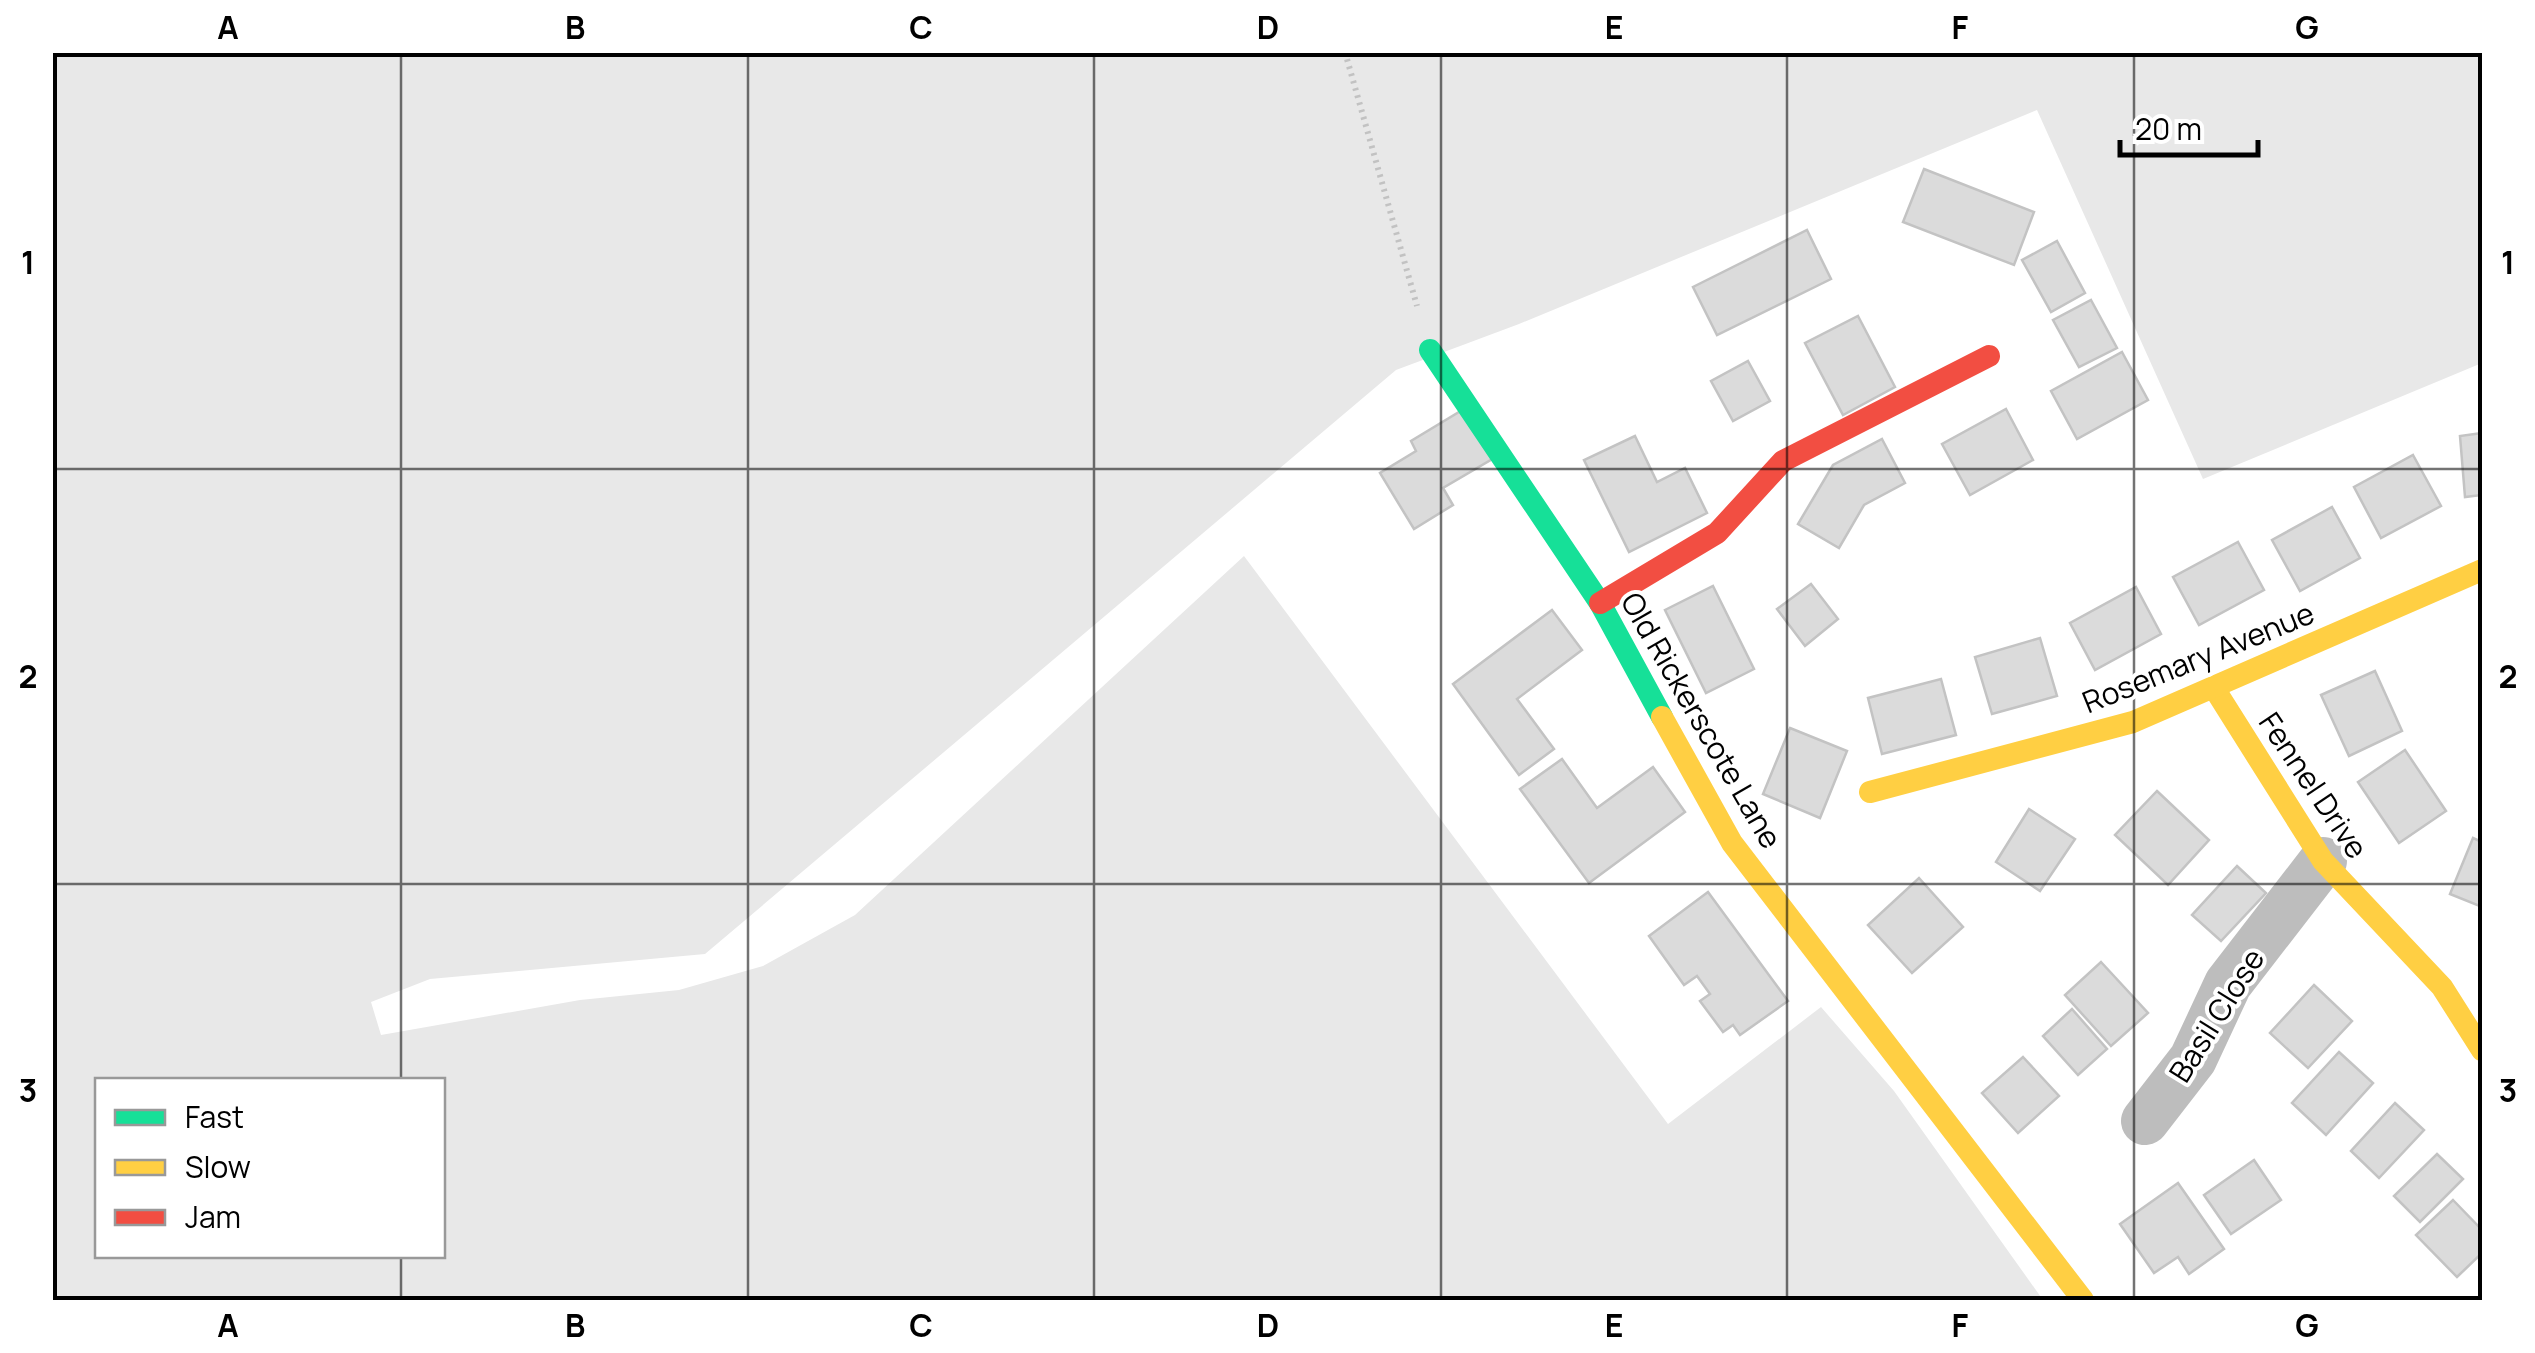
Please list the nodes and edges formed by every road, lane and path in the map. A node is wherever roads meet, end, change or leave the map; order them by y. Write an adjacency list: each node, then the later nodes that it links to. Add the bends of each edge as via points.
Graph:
1 (1345, 52): 2 (path)
2 (1430, 350): 5 (street, Old Rickerscote Lane)
3 (1989, 356): 5 (street, via 1783,461 1717,533)
4 (2482, 570): 6 (street, Rosemary Avenue)
5 (1600, 602): 11 (street, Old Rickerscote Lane, via 1732,842)
6 (2214, 688): 7 (street, Rosemary Avenue, via 2133,722); 8 (street, Fennel Drive)
7 (1870, 792)
8 (2323, 861): 9 (street, Fennel Drive, via 2442,987); 10 (street, Basil Close, via 2228,984 2193,1058)
9 (2482, 1050)
10 (2144, 1121)
11 (2083, 1300)

